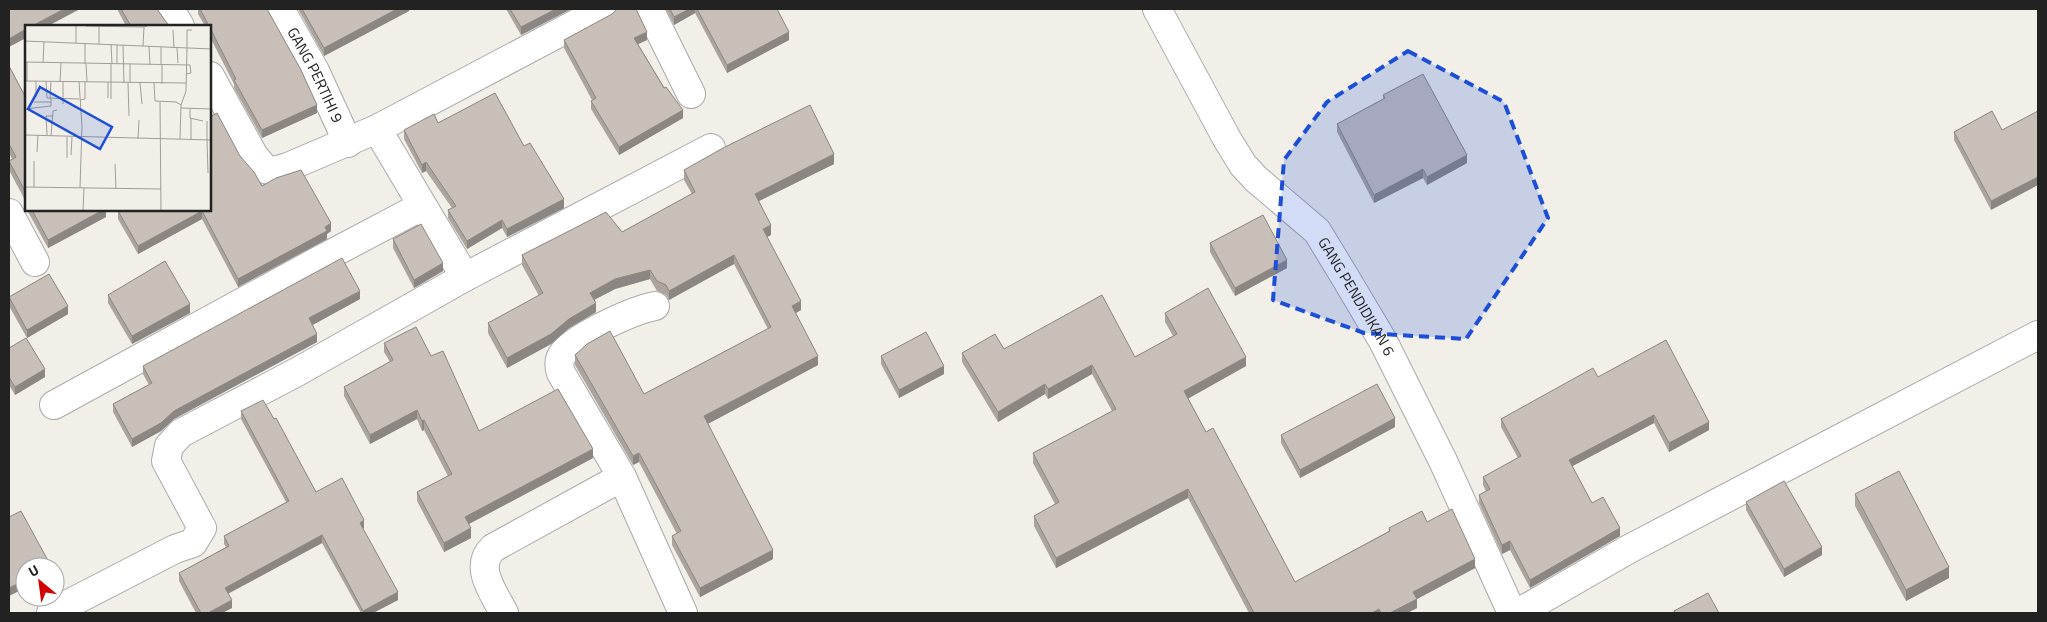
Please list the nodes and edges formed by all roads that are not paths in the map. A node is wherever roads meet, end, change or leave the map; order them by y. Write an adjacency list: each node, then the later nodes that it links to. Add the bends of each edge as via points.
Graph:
1 (170, 9): 6 (street)
2 (280, 9): 10 (street, GANG PERTIHI 9, via 315,71)
3 (604, 9): 9 (street)
4 (649, 9): 8 (street)
5 (1157, 9): 23 (street, GANG PENDIDIKAN 6, via 1243,165 1317,231 1383,341 1443,461)
6 (179, 25)
7 (211, 78): 10 (street, via 254,156 266,169 288,168)
8 (691, 94)
9 (377, 129): 10 (street); 12 (street)
10 (348, 143)
11 (711, 148): 15 (street)
12 (422, 206): 15 (street); 18 (street)
13 (9, 214): 14 (street)
14 (35, 262)
15 (465, 277): 20 (street, via 181,433 169,446 166,461 202,528 194,543)
16 (655, 306): 19 (street, via 640,309 591,333 568,348 559,362 561,374)
17 (2038, 335): 24 (street, via 1629,549)
18 (54, 405)
19 (622, 477): 21 (street, via 486,554 484,571); 22 (street)
20 (51, 613)
21 (504, 613)
22 (683, 613)
23 (1512, 613)
24 (1518, 613)

